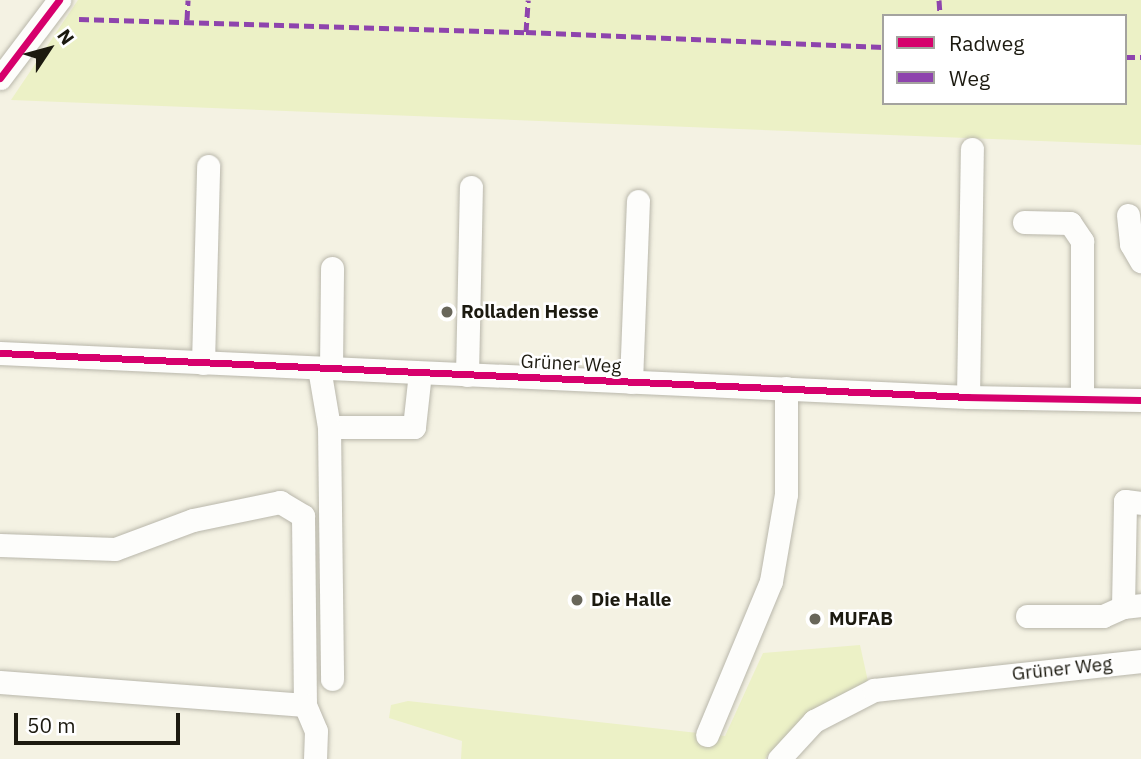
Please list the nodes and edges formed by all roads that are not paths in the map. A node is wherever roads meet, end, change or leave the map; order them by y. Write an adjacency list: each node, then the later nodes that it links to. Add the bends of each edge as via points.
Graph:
1 (59, 0): 2 (street)
2 (0, 78)
3 (972, 149): 18 (street)
4 (208, 166): 12 (street)
5 (471, 187): 15 (street)
6 (638, 201): 16 (street)
7 (1128, 215): 9 (street, via 1131,244)
8 (1024, 222): 19 (street, via 1070,223 1082,241)
9 (1141, 261)
10 (332, 268): 13 (street)
11 (0, 353): 12 (street, Grüner Weg)
12 (203, 363): 13 (street, Grüner Weg)
13 (325, 368): 14 (street, Grüner Weg); 21 (street)
14 (420, 373): 15 (street, Grüner Weg); 21 (street, via 414,427)
15 (467, 374): 16 (street, Grüner Weg)
16 (631, 382): 17 (street, Grüner Weg)
17 (786, 388): 18 (street, Grüner Weg); 30 (street, via 786,494 771,581)
18 (968, 397): 19 (street, Grüner Weg)
19 (1082, 399): 20 (street, Grüner Weg)
20 (1141, 400)
21 (329, 427): 27 (street)
22 (1133, 502): 24 (street)
23 (0, 545): 29 (street, via 116,550 193,520 280,502 303,516)
24 (1132, 606): 25 (street, via 1103,616)
25 (1027, 616)
26 (1141, 661): 32 (street, Grüner Weg, via 874,690 814,721)
27 (332, 679)
28 (0, 682): 29 (street)
29 (305, 705): 31 (street, via 316,731)
30 (707, 735)
31 (315, 759)
32 (779, 759)

